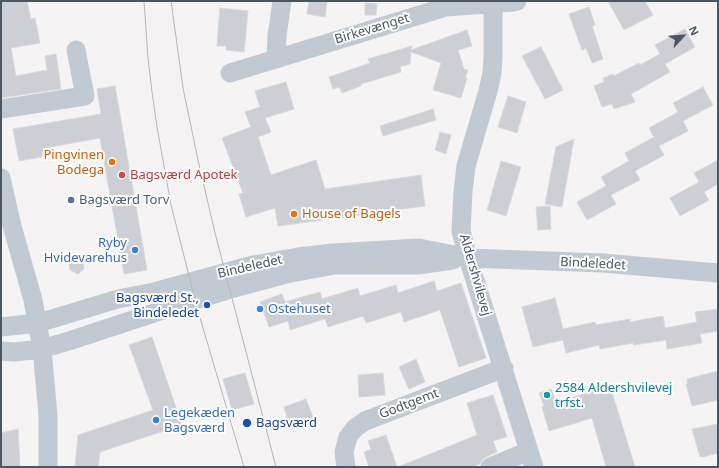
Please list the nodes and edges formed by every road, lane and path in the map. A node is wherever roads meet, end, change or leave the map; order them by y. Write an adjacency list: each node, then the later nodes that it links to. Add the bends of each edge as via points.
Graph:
1 (282, 1): 5 (street, via 276,36)
2 (517, 1): 3 (street, Birkevænget)
3 (493, 2): 5 (street, Birkevænget, via 446,7); 9 (street, Aldershvilevej, via 492,73 466,166 463,191 461,231)
4 (76, 50): 7 (street, via 85,96)
5 (276, 59): 6 (street, Birkevænget)
6 (230, 73)
7 (1, 109)
8 (1, 178): 11 (street)
9 (468, 258): 10 (street, Bindeledet, via 603,263); 11 (street, Bindeledet, via 419,248 298,257 245,267 154,292 118,299); 13 (street, Bindeledet, via 418,265 335,265 286,274 160,310); 15 (street, Aldershvilevej)
10 (718, 273)
11 (38, 323): 12 (street, Bindeledet); 13 (street)
12 (1, 327)
13 (42, 349): 14 (street, Bindeledet); 17 (street, via 48,415)
14 (1, 351)
15 (504, 368): 16 (street, Aldershvilevej); 18 (street, Godtgemt, via 365,421 348,437 344,452)
16 (532, 459): 19 (street, Aldershvilevej)
17 (48, 467)
18 (346, 467)
19 (490, 467)

